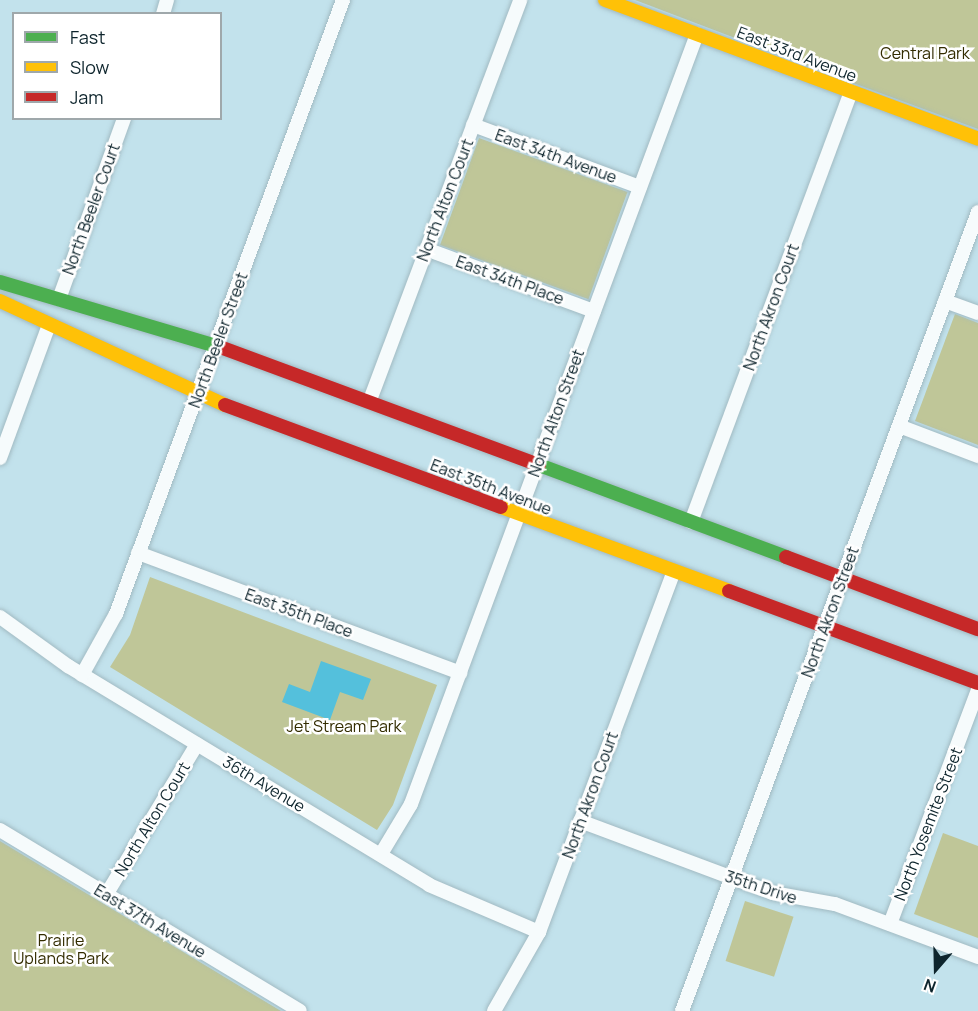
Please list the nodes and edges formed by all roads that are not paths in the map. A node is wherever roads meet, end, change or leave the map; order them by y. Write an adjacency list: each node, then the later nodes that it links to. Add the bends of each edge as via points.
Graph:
1 (343, 0): 19 (street, North Beeler Street)
2 (520, 0): 7 (street, North Alton Court)
3 (605, 0): 4 (street, East 33rd Avenue)
4 (697, 34): 5 (street, East 33rd Avenue); 9 (street, North Alton Street)
5 (851, 92): 8 (street, East 33rd Avenue); 27 (street, North Akron Court)
6 (123, 120): 13 (street, North Beeler Court)
7 (473, 125): 9 (street, East 34th Avenue); 11 (street, North Alton Court)
8 (978, 139)
9 (640, 187): 16 (street, North Alton Street)
10 (978, 212): 14 (street, North Akron Street)
11 (426, 249): 16 (street, East 34th Place); 21 (street, North Alton Court)
12 (0, 282): 13 (street)
13 (59, 299): 19 (street)
14 (945, 301): 17 (street); 22 (street, North Akron Street)
15 (0, 302): 18 (street, East 35th Avenue)
16 (594, 311): 25 (street, North Alton Street)
17 (978, 313)
18 (49, 325): 20 (street, East 35th Avenue); 24 (street)
19 (217, 345): 20 (street, North Beeler Street); 21 (street)
20 (198, 395): 26 (street, East 35th Avenue); 28 (street, North Beeler Street)
21 (370, 400): 25 (street)
22 (899, 426): 23 (street); 30 (street, North Akron Street)
23 (978, 456)
24 (0, 458)
25 (538, 464): 26 (street, North Alton Street); 27 (street)
26 (519, 515): 29 (street, East 35th Avenue); 34 (street, North Alton Street)
27 (691, 522): 30 (street)
28 (138, 553): 34 (street, East 35th Place); 35 (street, North Beeler Street, via 116,614)
29 (672, 573): 32 (street, East 35th Avenue); 39 (street, North Akron Court)
30 (843, 578): 32 (street, North Akron Street); 33 (street)
31 (0, 617): 35 (street, 36th Avenue, via 10,629)
32 (824, 629): 36 (street, East 35th Avenue); 42 (street, North Akron Street)
33 (978, 629)
34 (460, 673): 41 (street, North Alton Street, via 411,804)
35 (82, 675): 38 (street, 36th Avenue)
36 (978, 683)
37 (978, 690): 44 (street, North Yosemite Street)
38 (197, 744): 41 (street, 36th Avenue); 43 (street, North Alton Court)
39 (580, 822): 42 (street, 35th Drive); 45 (street, North Akron Court)
40 (0, 830): 43 (street, East 37th Avenue)
41 (381, 854): 45 (street, 36th Avenue, via 456,899)
42 (732, 878): 44 (street, 35th Drive); 49 (street, North Akron Street)
43 (106, 895): 47 (street, East 37th Avenue)
44 (890, 924): 46 (street, 35th Drive)
45 (539, 932): 48 (street, North Akron Court)
46 (978, 957)
47 (300, 1011)
48 (494, 1011)
49 (682, 1011)

